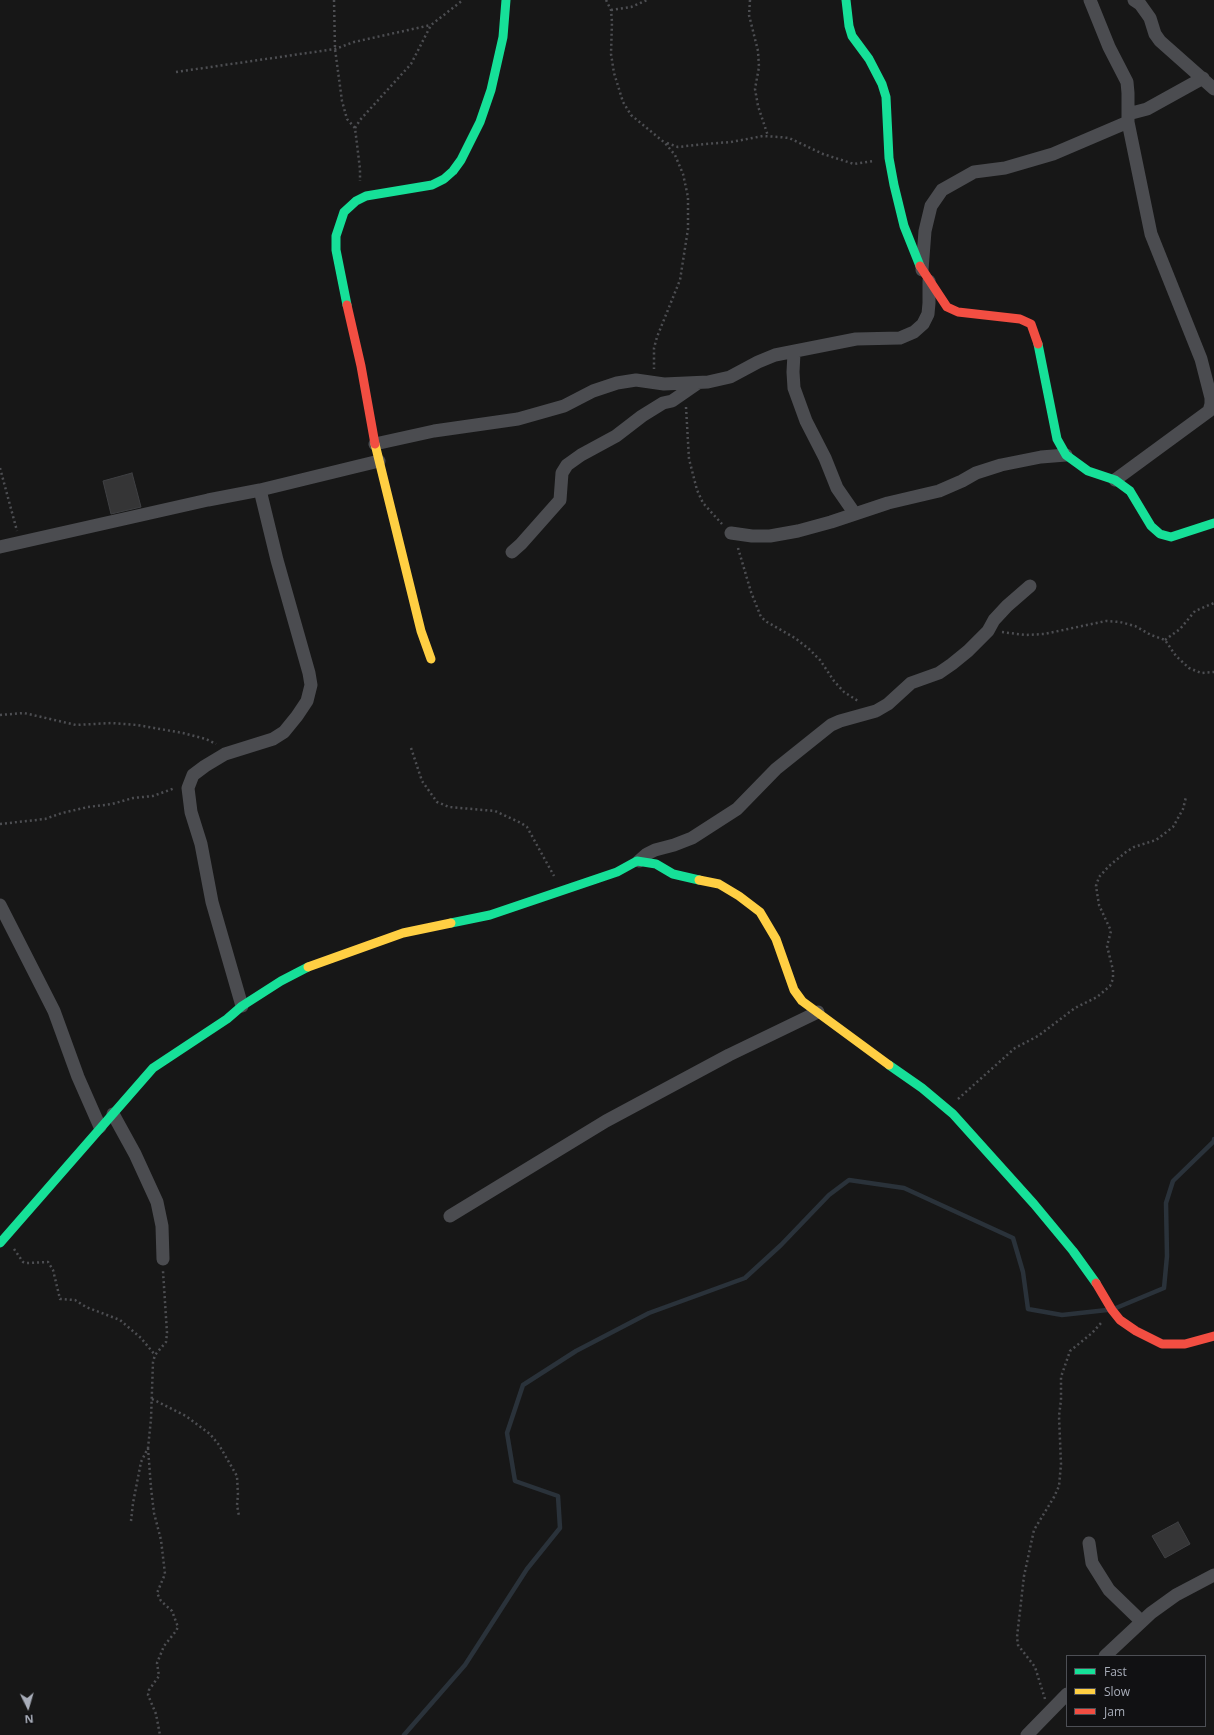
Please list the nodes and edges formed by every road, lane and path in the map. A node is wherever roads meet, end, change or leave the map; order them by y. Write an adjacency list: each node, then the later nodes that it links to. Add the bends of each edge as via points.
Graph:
1 (334, 0): 12 (path)
2 (464, 0): 11 (path)
3 (506, 0): 21 (street, via 503,37 491,90 480,122 453,171 432,185 366,196)
4 (606, 0): 10 (path)
5 (647, 0): 10 (path, via 631,7)
6 (750, 0): 18 (path, via 750,21 758,51 755,89)
7 (846, 0): 20 (street, via 852,36 869,60 886,97)
8 (1090, 0): 16 (street, via 1127,82)
9 (1134, 0): 14 (street, via 1150,18 1155,34 1160,40)
10 (611, 10): 19 (path, via 611,54 623,102 631,115)
11 (431, 25): 12 (path); 17 (path, via 412,64)
12 (335, 48): 13 (path); 17 (path, via 342,101 347,119)
13 (176, 72)
14 (1203, 78): 15 (street); 16 (street)
15 (1214, 89)
16 (1128, 118): 22 (street, via 1052,154 1005,168 974,172 942,190 931,206 925,230); 31 (street, via 1151,234 1201,360 1211,404 1209,411)
17 (355, 128): 21 (path, via 360,169)
18 (768, 136): 19 (path, via 678,147); 20 (path, via 789,138 823,154 854,164)
19 (666, 143): 24 (path, via 675,155 683,174 688,197 688,229 680,280 654,348)
20 (889, 158): 22 (street, via 904,226)
21 (356, 201): 27 (street, via 346,209 342,217 336,236 336,250)
22 (926, 276): 23 (street, via 928,314 923,324 914,332 900,338 856,339); 28 (street, via 952,310 1013,317 1031,324 1037,338 1057,439)
23 (794, 353): 25 (street, via 775,355 730,377); 33 (street, via 794,388 806,421 837,488)
24 (651, 382): 25 (street); 27 (street, via 636,380 617,383 592,391 564,406 518,420 434,431)
25 (698, 383): 26 (street)
26 (685, 393): 35 (path, via 689,459 697,490 702,503); 38 (street, via 646,413 616,436 568,465 562,473 560,500)
27 (375, 444): 29 (street)
28 (1066, 455): 31 (street, via 1088,471); 33 (street, via 1000,465 976,473 939,491)
29 (379, 461): 32 (street); 43 (street)
30 (0, 468): 36 (path)
31 (1116, 480): 34 (street, via 1130,491 1151,526 1160,534 1176,536)
32 (260, 490): 36 (street); 48 (street, via 311,686 307,701 284,732 273,739)
33 (855, 514): 35 (street, via 798,531 770,536)
34 (1214, 523)
35 (731, 533): 45 (path, via 739,549 761,617 809,650 820,660 844,692)
36 (20, 543): 37 (street)
37 (0, 547)
38 (512, 552)
39 (1030, 586): 41 (street, via 1007,606)
40 (1214, 603): 42 (path, via 1195,611 1180,629)
41 (988, 631): 42 (path, via 1025,635 1044,634 1106,621 1135,626); 45 (street, via 952,664 939,673 911,683 888,704)
42 (1165, 640): 44 (path, via 1176,656 1189,668 1201,673)
43 (430, 659)
44 (1214, 672)
45 (876, 711): 52 (street, via 831,725 776,769 736,809 692,838 674,846 655,850)
46 (0, 715): 48 (path, via 24,713 76,725 111,723 160,729 206,739)
47 (411, 748): 53 (path, via 422,781 437,802 450,807 495,811 527,827)
48 (233, 752): 49 (street, via 205,766 193,775)
49 (190, 782): 51 (path, via 153,796 88,807 45,819); 55 (street, via 188,788 191,812 201,844 212,902)
50 (1186, 797): 57 (path, via 1183,809 1173,827 1156,840 1126,852 1099,878 1096,886 1098,901 1111,931 1107,946 1114,979 1110,986 1038,1036 1015,1048)
51 (0, 824)
52 (639, 861): 53 (street, via 617,872); 56 (street, via 656,864 673,874 719,884 760,912 776,939 794,990 802,1001)
53 (561, 891): 55 (street, via 490,915 403,933 336,956 281,981)
54 (0, 905): 59 (street, via 54,1011 78,1077)
55 (242, 1006): 58 (street, via 227,1019 153,1068)
56 (818, 1012): 57 (street); 60 (street, via 729,1055 606,1121)
57 (947, 1109): 64 (street, via 1034,1204 1073,1251)
58 (113, 1114): 59 (street); 63 (street, via 157,1202 162,1226)
59 (100, 1127): 61 (street)
60 (450, 1216)
61 (6, 1236): 62 (street); 66 (path, via 22,1262 48,1262 53,1270 60,1299 75,1300 120,1320 141,1338)
62 (0, 1243)
63 (163, 1259): 66 (path, via 167,1333 166,1342)
64 (1112, 1310): 65 (street, via 1120,1320 1136,1331 1162,1344 1185,1344); 76 (path, via 1092,1333 1070,1351 1061,1377 1059,1486 1034,1530 1024,1576 1018,1646 1035,1667 1044,1698)
65 (1214, 1336)
66 (155, 1355): 67 (path)
67 (151, 1399): 68 (path); 69 (path, via 186,1416 210,1434 219,1445 238,1476)
68 (148, 1448): 70 (path, via 141,1462); 77 (path, via 150,1488 161,1540 164,1574 157,1592 161,1601 172,1611 178,1627 164,1646 157,1663 159,1676 148,1694 156,1714)
69 (239, 1516)
70 (131, 1521)
71 (1089, 1543): 73 (street, via 1092,1563 1109,1590)
72 (1214, 1575): 73 (street, via 1176,1595)
73 (1141, 1621): 74 (street)
74 (1106, 1655)
75 (1066, 1695): 76 (street)
76 (1051, 1710): 78 (street)
77 (160, 1735)
78 (1028, 1735)

